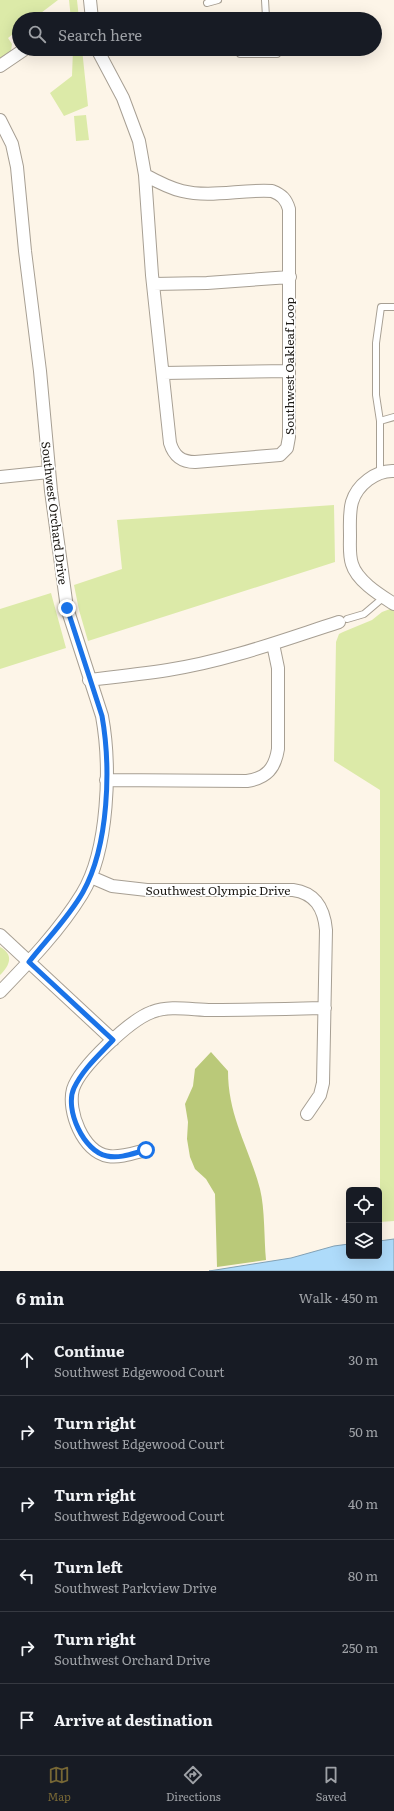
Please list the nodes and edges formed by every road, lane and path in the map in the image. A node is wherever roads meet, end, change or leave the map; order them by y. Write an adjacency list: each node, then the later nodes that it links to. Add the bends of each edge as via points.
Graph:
1 (90, 0): 5 (street)
2 (218, 0): 4 (lane)
3 (265, 0): 6 (lane)
4 (207, 3)
5 (91, 12)
6 (266, 12)
7 (15, 56): 9 (street)
8 (101, 56): 11 (street, Southwest Oakleaf Loop, via 132,118)
9 (0, 66)
10 (0, 120): 19 (street, Southwest Orchard Drive, via 12,144 17,167)
11 (145, 174): 12 (street, Southwest Oakleaf Loop, via 169,186 196,193 264,190 280,194 286,200 289,210); 13 (street, Southwest Oakleaf Loop)
12 (290, 277): 13 (street); 15 (street, Southwest Oakleaf Loop)
13 (154, 284): 16 (street, Southwest Oakleaf Loop)
14 (394, 307): 18 (lane, via 380,307 376,395)
15 (289, 371): 16 (street); 16 (street, Southwest Oakleaf Loop, via 288,448 280,455 195,462 179,459 173,452)
16 (163, 373)
17 (394, 417): 18 (lane)
18 (380, 421): 21 (lane)
19 (49, 472): 22 (street); 27 (street, Southwest Orchard Drive, via 67,608)
20 (394, 472): 21 (street)
21 (380, 474): 23 (street, via 367,480 354,497 350,514 350,546 355,571)
22 (0, 477)
23 (384, 597): 24 (street); 25 (lane, via 364,614)
24 (394, 604)
25 (343, 620): 26 (street)
26 (273, 644): 27 (street, via 169,670); 28 (street, via 278,668 278,749 272,769 264,776 247,781)
27 (89, 680): 28 (street, Southwest Orchard Drive, via 105,731)
28 (106, 780): 29 (street, Southwest Orchard Drive, via 100,850)
29 (91, 877): 31 (street, Southwest Orchard Drive, via 70,911); 33 (street, Southwest Olympic Drive, via 121,888 293,890 309,894 322,908 325,918)
30 (0, 934): 31 (street)
31 (29, 962): 32 (street, Southwest Orchard Drive); 34 (street)
32 (0, 992)
33 (324, 1008): 34 (street, via 162,1008 137,1019); 35 (street, Southwest Olympic Drive, via 323,1083 320,1095)
34 (113, 1040): 36 (street, via 84,1071 73,1089 73,1113 85,1140 106,1156 118,1157)
35 (307, 1114)
36 (146, 1150)

